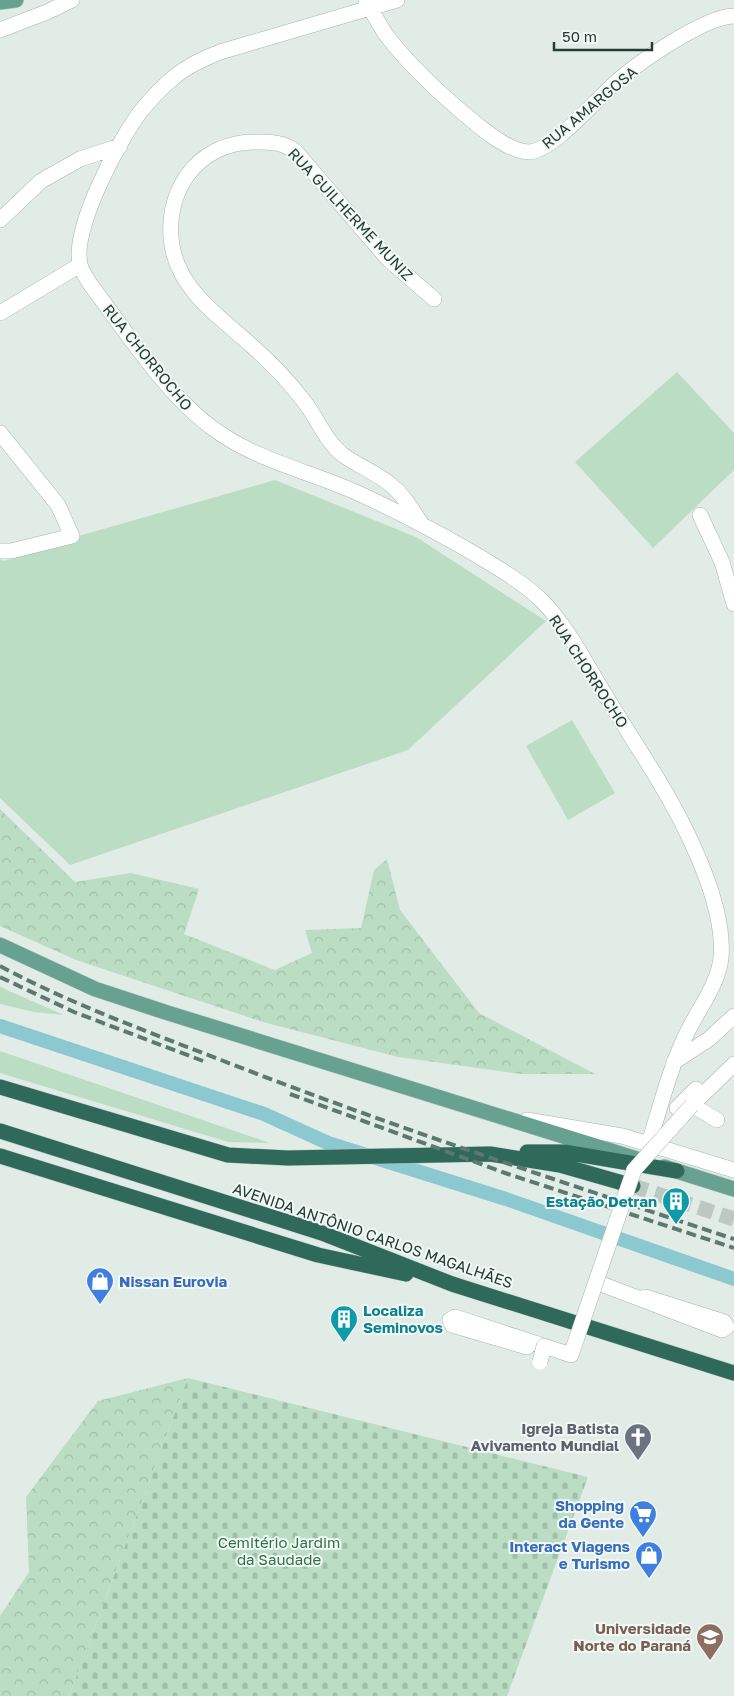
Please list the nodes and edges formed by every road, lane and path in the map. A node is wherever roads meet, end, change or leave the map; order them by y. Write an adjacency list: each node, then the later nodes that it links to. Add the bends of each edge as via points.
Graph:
1 (16, 0): 5 (main road)
2 (20, 0): 7 (street)
3 (72, 0): 9 (street)
4 (397, 0): 6 (street)
5 (0, 2)
6 (368, 4): 8 (street, RUA AMARGOSA, via 390,41 434,88 499,140 519,151 531,152 554,139 613,85 666,47 718,18); 10 (street, via 195,63 174,76 157,93 137,117)
7 (0, 9)
8 (734, 16)
9 (0, 30)
10 (120, 146): 11 (street, via 80,159 41,181); 12 (street, via 84,224 79,244)
11 (0, 220)
12 (80, 265): 14 (street); 17 (street, RUA CHORROCHO, via 90,284 174,392 213,429 244,448 357,493)
13 (434, 299): 17 (street, RUA GUILHERME MUNIZ, via 388,259 295,151 285,144 234,143 198,162 186,174 174,204 171,227 173,250 184,280 280,373 305,401 332,443 343,454 391,485 403,496)
14 (0, 313)
15 (0, 432): 18 (street, via 58,504 72,536)
16 (700, 515): 19 (street, via 722,562)
17 (421, 524): 23 (street, RUA CHORROCHO, via 521,583 542,600 557,618 665,791 696,853 712,898 721,941 721,961)
18 (0, 551)
19 (734, 604)
20 (0, 945): 28 (main road, via 95,989)
21 (734, 1016): 23 (street, via 710,1039)
22 (734, 1051): 27 (street)
23 (674, 1062): 31 (street, RUA CHORROCHO)
24 (734, 1064): 26 (street)
25 (0, 1087): 32 (highway, via 228,1155 288,1158)
26 (692, 1104): 29 (street); 38 (street, bridge, via 634,1170)
27 (677, 1108)
28 (484, 1112): 31 (street); 35 (main road)
29 (717, 1120)
30 (0, 1131): 39 (highway, AVENIDA ANTÔNIO CARLOS MAGALHÃES, via 322,1233)
31 (649, 1143): 34 (street)
32 (490, 1154): 35 (highway, via 564,1152); 36 (highway, via 542,1161)
33 (0, 1156): 39 (highway, via 318,1255)
34 (734, 1170)
35 (677, 1171): 37 (main road)
36 (632, 1186)
37 (734, 1190)
38 (596, 1282): 40 (street, via 722,1330 727,1327 724,1322); 41 (street, bridge, via 571,1355)
39 (452, 1284): 42 (highway, AVENIDA ANTÔNIO CARLOS MAGALHÃES)
40 (645, 1297)
41 (544, 1346): 41 (street, bridge, via 540,1362 527,1352 452,1325 450,1320 455,1317)
42 (734, 1373)

